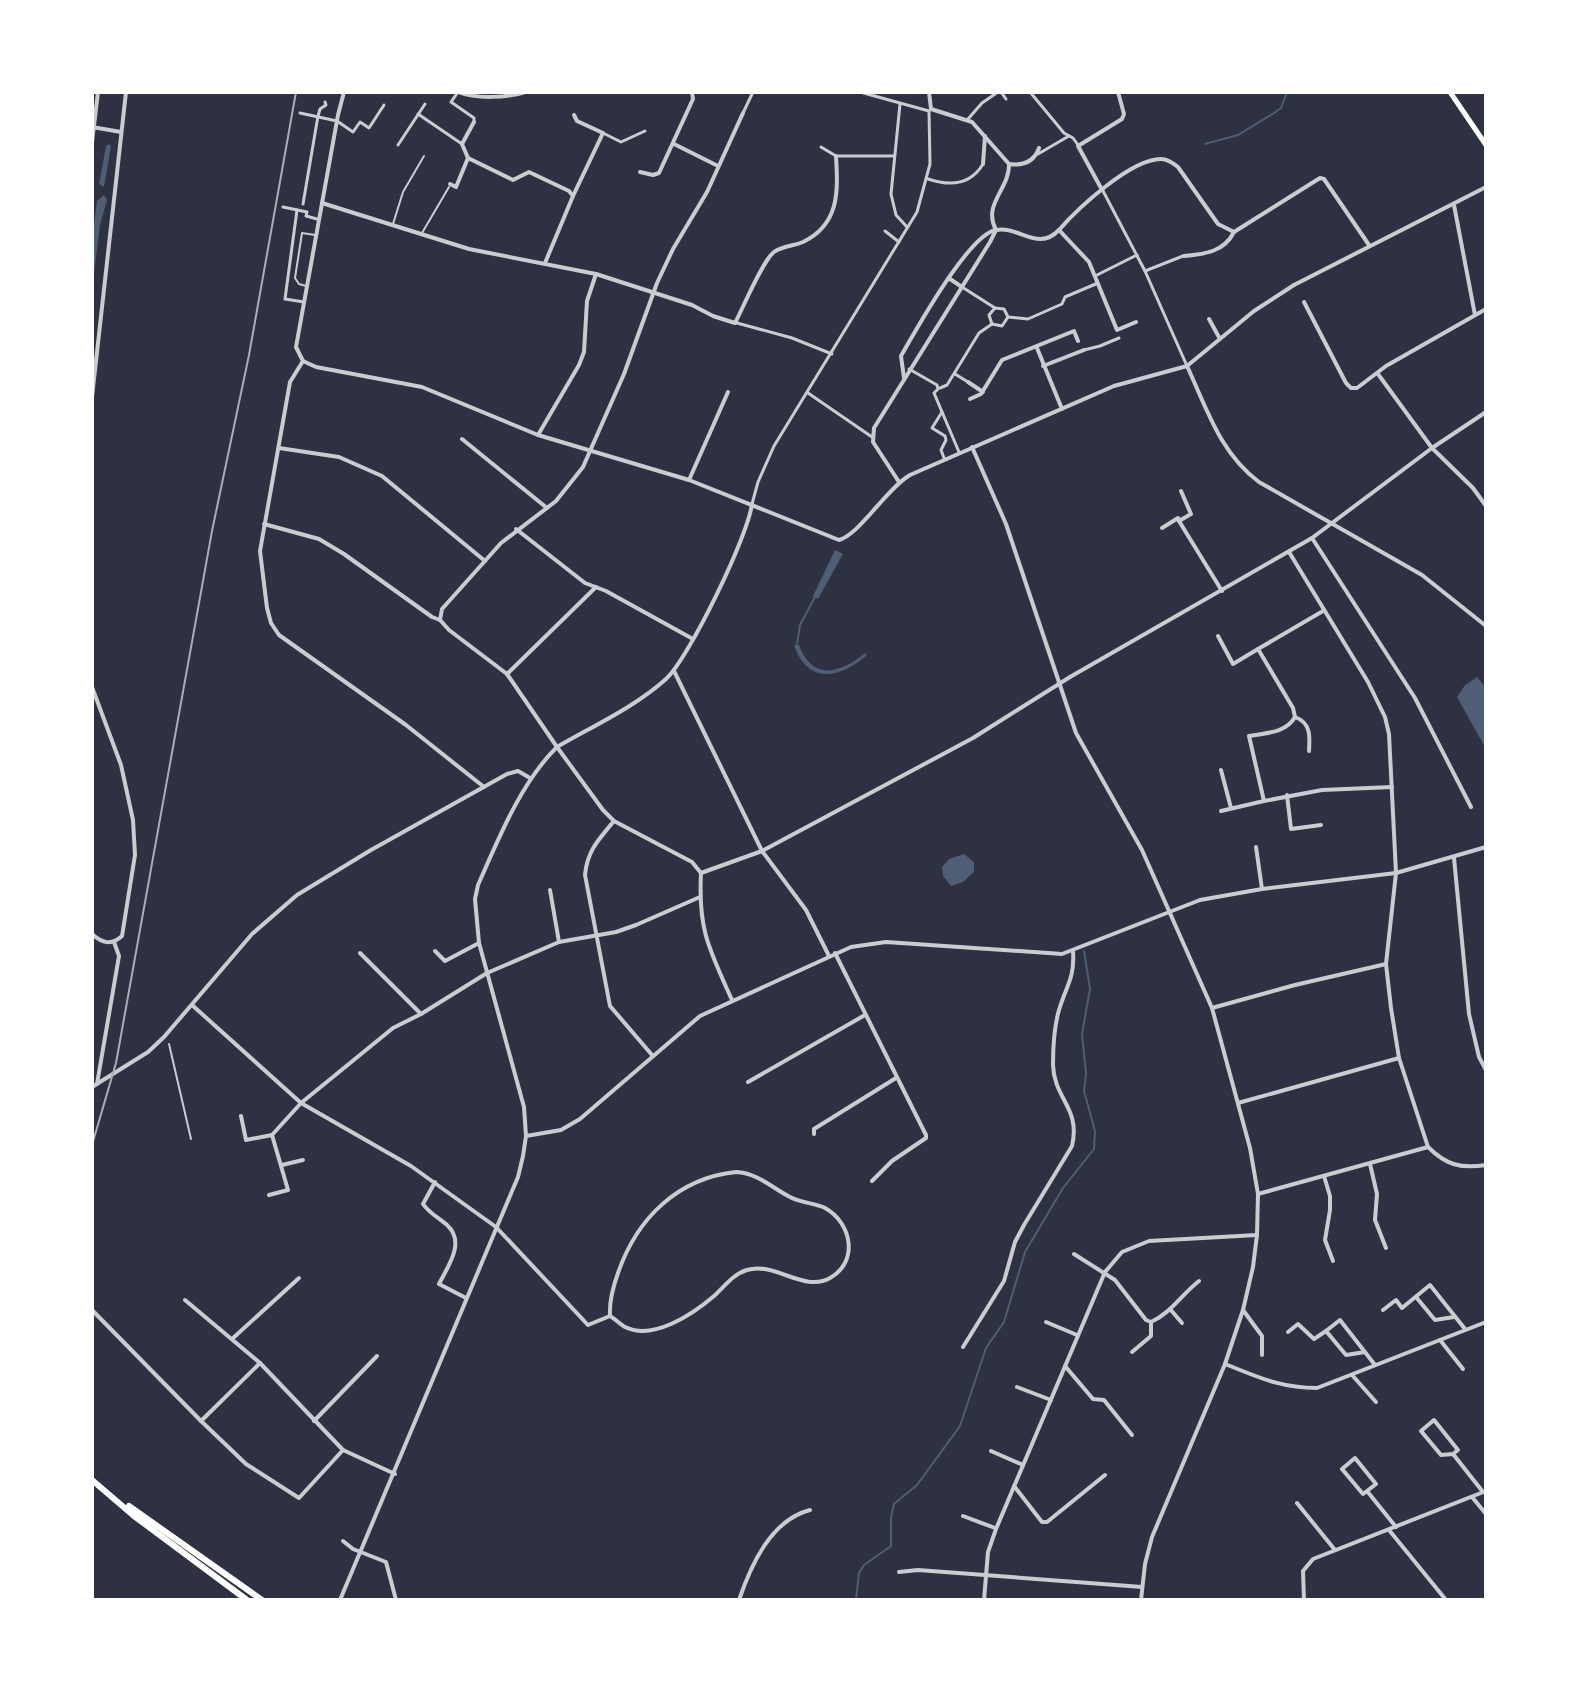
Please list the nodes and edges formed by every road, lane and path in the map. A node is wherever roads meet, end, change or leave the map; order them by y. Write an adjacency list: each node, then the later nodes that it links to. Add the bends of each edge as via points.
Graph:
1 (98, 92): 28 (street)
2 (126, 92): 30 (street)
3 (344, 92): 26 (street)
4 (458, 92): 5 (street); 27 (street, via 451,102)
5 (525, 92)
6 (692, 92): 36 (street)
7 (753, 92): 21 (street)
8 (860, 92): 17 (street)
9 (929, 92): 19 (street)
10 (1000, 92): 14 (street); 25 (street)
11 (1028, 92): 33 (street)
12 (1118, 92): 39 (street, via 1122,119)
13 (1450, 92): 38 (main road)
14 (1006, 99)
15 (325, 102): 24 (street)
16 (425, 104): 22 (street)
17 (900, 104): 19 (street); 45 (street)
18 (384, 105): 26 (street, via 369,128 360,122 353,132)
19 (930, 110): 25 (street); 51 (street)
20 (300, 113): 24 (street)
21 (743, 113): 49 (street)
22 (418, 114): 35 (street); 37 (street)
23 (574, 115): 31 (street)
24 (318, 116): 26 (street); 57 (street)
25 (968, 119): 32 (street)
26 (337, 121): 56 (street)
27 (474, 122): 35 (street)
28 (93, 128): 30 (street); 34 (street)
29 (645, 131): 31 (street, via 621,142)
30 (121, 132): 94 (street)
31 (603, 133): 55 (street)
32 (985, 136): 47 (street); 48 (street)
33 (1069, 136): 39 (street); 42 (street)
34 (92, 142)
35 (462, 144): 46 (street)
36 (674, 144): 49 (street); 50 (street, via 659,173)
37 (398, 145)
38 (1486, 145)
39 (1078, 146): 54 (street)
40 (821, 147): 44 (street)
41 (1039, 148): 42 (street)
42 (1036, 155): 48 (street, via 1022,164)
43 (424, 156): 62 (lane, via 403,192)
44 (836, 156): 45 (street); 91 (street, via 838,197 831,217 811,237 769,257)
45 (894, 156): 63 (street, via 893,205)
46 (468, 158): 52 (street, via 456,187); 55 (street, via 513,180 529,172)
47 (983, 164): 51 (street, via 957,184)
48 (1009, 164): 64 (street, via 991,208)
49 (718, 166): 82 (street)
50 (640, 172)
51 (928, 179): 63 (street)
52 (450, 184): 68 (lane)
53 (1486, 187): 58 (street)
54 (1101, 188): 65 (street); 67 (street, via 1153,161 1169,161 1218,224); 72 (street)
55 (573, 196): 74 (street)
56 (322, 203): 61 (street); 62 (street)
57 (303, 204)
58 (1454, 205): 71 (street); 87 (street)
59 (283, 207): 60 (street)
60 (297, 210): 61 (street); 83 (street, via 285,299)
61 (319, 219): 69 (street)
62 (393, 225): 68 (street)
63 (907, 227): 70 (street)
64 (996, 230): 65 (street, via 1039,240); 78 (street, via 972,244); 81 (street)
65 (1059, 230): 77 (street, via 1087,259)
66 (885, 231): 70 (street)
67 (1234, 232): 71 (street, via 1320,178); 73 (street, via 1217,249)
68 (422, 234): 74 (street)
69 (317, 235): 80 (street); 80 (lane, via 302,233 295,278)
70 (899, 242): 101 (street)
71 (1369, 245): 97 (street, via 1274,297)
72 (1137, 255): 75 (street); 77 (street)
73 (1184, 256): 75 (street)
74 (545, 263): 76 (street)
75 (1145, 271): 104 (street)
76 (596, 274): 82 (street); 119 (street, via 587,301 584,352)
77 (1095, 276): 79 (street)
78 (950, 279): 81 (street); 108 (street, via 901,356)
79 (1098, 283): 88 (street, via 1028,319); 95 (street)
80 (307, 286): 83 (street)
81 (962, 287): 85 (street); 105 (street)
82 (653, 292): 91 (street); 125 (street)
83 (304, 302): 102 (street, via 296,347)
84 (1304, 302): 107 (street, via 1351,388)
85 (995, 308): 88 (street, via 1004,309); 92 (street, via 989,315)
86 (1486, 309): 87 (street)
87 (1475, 315): 107 (street)
88 (1008, 317): 92 (street, via 1002,326)
89 (1209, 319): 97 (street)
90 (1136, 322): 95 (street)
91 (735, 323): 101 (street)
92 (992, 324): 106 (street, via 979,333)
93 (92, 328): 94 (street)
94 (100, 329): 114 (street)
95 (1117, 330): 96 (street)
96 (1119, 338): 100 (street)
97 (1220, 339): 104 (street)
98 (1078, 341): 99 (street, via 1074,331)
99 (1036, 348): 103 (street); 112 (street, via 1002,360)
100 (1084, 350): 103 (street)
101 (832, 354): 113 (street)
102 (303, 361): 119 (street, via 422,387); 123 (street, via 290,382)
103 (1043, 366): 116 (street)
104 (1187, 366): 116 (street, via 1114,386); 136 (street, via 1221,442 1243,470)
105 (909, 369): 108 (street); 110 (street)
106 (955, 374): 109 (street); 110 (street)
107 (1378, 374): 124 (street)
108 (904, 378): 120 (street)
109 (968, 382): 112 (street)
110 (940, 388): 117 (street, via 934,393)
111 (728, 392): 128 (street)
112 (983, 392): 115 (street)
113 (808, 393): 120 (street); 131 (street, via 765,463)
114 (92, 397)
115 (970, 399)
116 (1062, 409): 122 (street)
117 (942, 412): 126 (street); 127 (street, via 932,428 945,436)
118 (1486, 412): 124 (street)
119 (538, 435): 125 (street)
120 (872, 437): 129 (street)
121 (462, 439): 133 (street)
122 (972, 447): 126 (street); 152 (street, via 1006,524)
123 (279, 448): 135 (street); 141 (street, via 339,457 382,476)
124 (1432, 448): 132 (street); 136 (street)
125 (590, 451): 128 (street); 133 (street)
126 (959, 452): 127 (street)
127 (944, 458): 129 (street)
128 (689, 480): 131 (street)
129 (899, 482): 131 (street, via 850,535 839,540)
130 (1181, 491): 134 (street, via 1191,514)
131 (752, 504): 148 (street, via 732,560)
132 (1486, 506)
133 (548, 508): 138 (street)
134 (1179, 521): 137 (street); 143 (street)
135 (264, 524): 145 (street, via 319,539); 159 (street, via 260,551 267,608 279,635)
136 (1331, 524): 139 (street); 146 (street, via 1422,575)
137 (1162, 528)
138 (516, 529): 141 (street); 142 (street)
139 (1312, 538): 140 (street); 163 (street, via 1415,698)
140 (1289, 552): 143 (street); 144 (street)
141 (485, 561): 145 (street, via 442,609)
142 (596, 587): 148 (street); 151 (street)
143 (1222, 591): 152 (street)
144 (1323, 611): 149 (street); 160 (street, via 1385,717)
145 (440, 620): 151 (street)
146 (1486, 626)
147 (1218, 636): 149 (street, via 1233,664)
148 (693, 639): 150 (street)
149 (1258, 649): 154 (street)
150 (674, 671): 155 (street, via 649,693); 170 (street)
151 (507, 674): 155 (street)
152 (1058, 684): 170 (street, via 973,738); 177 (street, via 1076,733)
153 (92, 687): 180 (street, via 121,765 134,836 124,932)
154 (1295, 717): 156 (street, via 1310,731); 162 (street, via 1283,729 1249,736)
155 (557, 747): 158 (street); 166 (street)
156 (1309, 751)
157 (1221, 770): 164 (street)
158 (530, 778): 159 (street, via 513,771); 182 (street, via 478,885)
159 (484, 787): 190 (street, via 297,895 252,934)
160 (1392, 787): 161 (street); 173 (street)
161 (1287, 795): 162 (street); 167 (street, via 1291,829)
162 (1264, 801): 164 (street)
163 (1471, 807)
164 (1231, 808): 165 (street)
165 (1221, 811)
166 (614, 821): 172 (street, via 692,862); 179 (street, via 587,859)
167 (1321, 825)
168 (1256, 847): 174 (street)
169 (1486, 847): 171 (street)
170 (762, 851): 172 (street); 186 (street)
171 (1454, 858): 173 (street); 198 (street, via 1469,1014)
172 (701, 873): 176 (street)
173 (1396, 873): 174 (street); 187 (street)
174 (1262, 889): 177 (street)
175 (550, 890): 181 (street)
176 (700, 897): 179 (street, via 636,925); 189 (street, via 705,940)
177 (1170, 911): 184 (street); 191 (street)
178 (92, 934): 180 (street)
179 (596, 935): 181 (street); 196 (street, via 610,1006)
180 (114, 942): 201 (street, via 119,956)
181 (559, 942): 188 (street)
182 (479, 943): 183 (street, via 445,961); 188 (street)
183 (435, 951)
184 (1073, 951): 186 (street, via 1048,954 871,942); 246 (street, via 1075,969 1058,1014 1053,1066 1055,1085 1073,1116 1072,1146 1015,1242 1004,1281)
185 (360, 953): 192 (street)
186 (832, 955): 189 (street); 193 (street)
187 (1386, 964): 191 (street); 197 (street)
188 (487, 973): 192 (street); 207 (street, via 517,1077)
189 (732, 1000): 196 (street, via 700,1016)
190 (192, 1005): 194 (street); 202 (street)
191 (1212, 1008): 203 (street)
192 (421, 1014): 202 (street, via 393,1028)
193 (865, 1015): 199 (street); 200 (street)
194 (164, 1037): 195 (street); 201 (street)
195 (169, 1044): 208 (lane)
196 (652, 1055): 207 (street, via 580,1119 561,1130)
197 (1399, 1058): 203 (street); 209 (street)
198 (1486, 1070)
199 (896, 1078): 205 (street, via 814,1129); 215 (street, via 926,1138)
200 (748, 1082)
201 (94, 1086)
202 (301, 1103): 206 (street); 216 (street)
203 (1238, 1103): 217 (street)
204 (241, 1116): 206 (street, via 246,1140)
205 (814, 1134)
206 (272, 1135): 212 (street)
207 (526, 1136): 219 (street, via 518,1177)
208 (191, 1139)
209 (1428, 1147): 211 (street); 213 (street, via 1454,1166)
210 (303, 1160): 212 (street)
211 (1370, 1164): 214 (street); 221 (street, via 1377,1194 1375,1220)
212 (282, 1165): 218 (street, via 288,1190)
213 (1486, 1165)
214 (1324, 1176): 217 (street); 223 (street, via 1330,1196 1325,1240)
215 (872, 1181)
216 (435, 1182): 219 (street); 228 (street, via 423,1204 456,1238 439,1284)
217 (1258, 1194): 220 (street)
218 (269, 1195)
219 (496, 1227): 228 (street); 234 (street, via 588,1325)
220 (1257, 1235): 224 (street, via 1149,1241 1122,1252); 232 (street)
221 (1386, 1248)
222 (1074, 1254): 224 (street)
223 (1333, 1261)
224 (1105, 1272): 237 (street); 243 (street)
225 (299, 1278): 244 (street)
226 (1199, 1281): 230 (street)
227 (1416, 1297): 233 (street, via 1402,1308 1396,1300); 235 (street, via 1435,1320); 235 (street, via 1430,1285)
228 (467, 1298): 267 (street)
229 (185, 1300): 244 (street)
230 (1170, 1309): 237 (street); 239 (street)
231 (92, 1310): 260 (street)
232 (1243, 1310): 249 (street, via 1262,1336); 252 (street)
233 (1383, 1310)
234 (610, 1316): 234 (street, via 636,1330 669,1324 750,1268 805,1280 830,1278 846,1260 845,1227 825,1208 790,1197 750,1174 707,1177 666,1200 639,1229 613,1286)
235 (1455, 1317): 240 (street)
236 (1046, 1322): 243 (street)
237 (1151, 1322): 247 (street, via 1151,1336)
238 (1486, 1322): 240 (street)
239 (1182, 1323)
240 (1466, 1330): 245 (street)
241 (1326, 1331): 242 (street, via 1314,1339 1298,1324); 248 (street, via 1346,1355); 248 (street, via 1340,1320)
242 (1288, 1332)
243 (1077, 1335): 254 (street)
244 (232, 1339): 251 (street)
245 (1440, 1340): 253 (street); 255 (street)
246 (963, 1347)
247 (1132, 1352)
248 (1365, 1352): 253 (street)
249 (1262, 1355)
250 (377, 1356): 261 (street)
251 (260, 1363): 260 (street); 261 (street)
252 (1225, 1364): 256 (street, via 1292,1388 1317,1388); 287 (street, via 1152,1537)
253 (1375, 1365): 256 (street)
254 (1065, 1366): 258 (street); 262 (street, via 1093,1399 1104,1400)
255 (1463, 1369)
256 (1352, 1375): 259 (street)
257 (1017, 1387): 258 (street)
258 (1051, 1400): 266 (street)
259 (1376, 1402)
260 (201, 1421): 263 (street, via 246,1464 299,1498)
261 (314, 1421): 263 (street)
262 (1132, 1435)
263 (343, 1450): 267 (street)
264 (991, 1451): 266 (street)
265 (1453, 1454): 265 (street, via 1458,1450 1434,1420 1421,1431 1441,1455); 272 (street)
266 (1023, 1465): 270 (street)
267 (395, 1474): 284 (street)
268 (1105, 1475): 270 (street, via 1047,1522)
269 (92, 1480): 274 (main road)
270 (1014, 1486): 280 (street)
271 (1367, 1491): 271 (street, via 1376,1484 1355,1458 1342,1469 1363,1494); 279 (street)
272 (1485, 1492): 273 (street)
273 (1472, 1497): 277 (street); 279 (street)
274 (118, 1501): 288 (main road); 289 (main road)
275 (1297, 1503): 283 (street)
276 (810, 1510): 292 (street, via 792,1516 776,1532 752,1567)
277 (1486, 1514)
278 (963, 1516): 280 (street)
279 (1396, 1527): 281 (street)
280 (996, 1529): 286 (street)
281 (1389, 1530): 283 (street); 296 (street)
282 (343, 1541): 284 (street)
283 (1335, 1550): 295 (street, via 1306,1566)
284 (361, 1553): 290 (street); 291 (street, via 386,1562)
285 (899, 1572): 286 (street)
286 (986, 1576): 287 (street); 293 (street)
287 (1142, 1587): 294 (street)
288 (247, 1600)
289 (262, 1600)
290 (340, 1600)
291 (396, 1600)
292 (739, 1600)
293 (984, 1600)
294 (1141, 1600)
295 (1304, 1600)
296 (1446, 1600)

